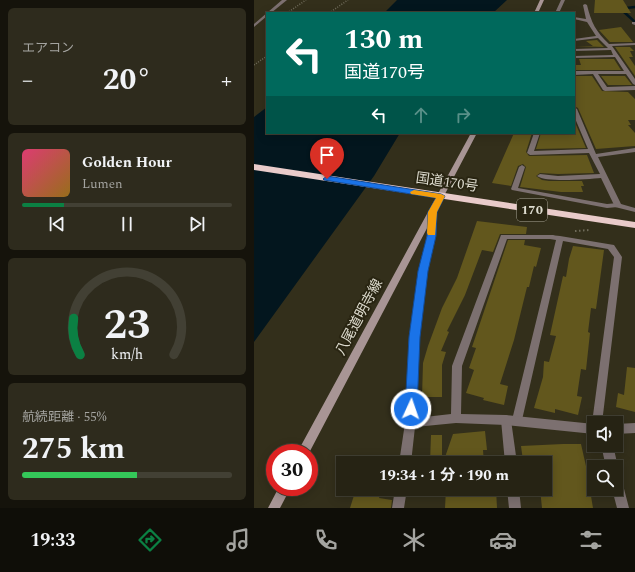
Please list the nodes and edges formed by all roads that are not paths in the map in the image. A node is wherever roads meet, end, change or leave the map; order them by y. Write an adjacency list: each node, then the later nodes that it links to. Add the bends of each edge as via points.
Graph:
1 (285, 0): 5 (street)
2 (542, 0): 6 (main road)
3 (563, 0): 7 (street)
4 (585, 5): 10 (street)
5 (270, 12)
6 (536, 12)
7 (557, 12)
8 (266, 16): 11 (street)
9 (575, 18): 10 (street)
10 (589, 21): 12 (street)
11 (254, 26)
12 (598, 37): 13 (street); 15 (street)
13 (575, 40)
14 (635, 44): 15 (street)
15 (607, 45): 16 (street)
16 (612, 49): 17 (street); 18 (street)
17 (575, 50)
18 (617, 56): 19 (street); 21 (street)
19 (575, 58)
20 (595, 72): 21 (street); 22 (street); 24 (street, via 606,89)
21 (628, 72): 23 (street)
22 (575, 73)
23 (635, 83)
24 (635, 88)
25 (575, 111): 29 (street)
26 (473, 134): 34 (main road, 八尾道明寺線)
27 (537, 134): 29 (street, via 530,153)
28 (635, 150): 29 (street)
29 (593, 153): 33 (street)
30 (522, 167): 35 (street, via 514,188 607,206)
31 (254, 168): 34 (highway, 国道170号 / 170)
32 (540, 176): 33 (street)
33 (603, 176): 35 (street)
34 (441, 196): 37 (main road, 八尾道明寺線); 38 (highway, 国道170号 / 170)
35 (618, 205): 36 (street)
36 (635, 210)
37 (433, 212): 43 (street, via 414,337); 47 (main road, 八尾道明寺線)
38 (635, 225)
39 (557, 237): 40 (street, via 611,247 618,257); 41 (street, via 504,237 457,366); 42 (street)
40 (598, 416)
41 (456, 418): 42 (street); 43 (street)
42 (511, 420): 44 (street); 49 (street)
43 (410, 423): 48 (street)
44 (587, 428)
45 (635, 428): 46 (street)
46 (623, 429)
47 (308, 444)
48 (406, 456)
49 (510, 456)
50 (280, 496): 54 (main road)
51 (400, 496): 55 (street)
52 (514, 496): 56 (street)
53 (620, 496): 57 (street)
54 (274, 508)
55 (398, 508)
56 (516, 508)
57 (623, 508)

